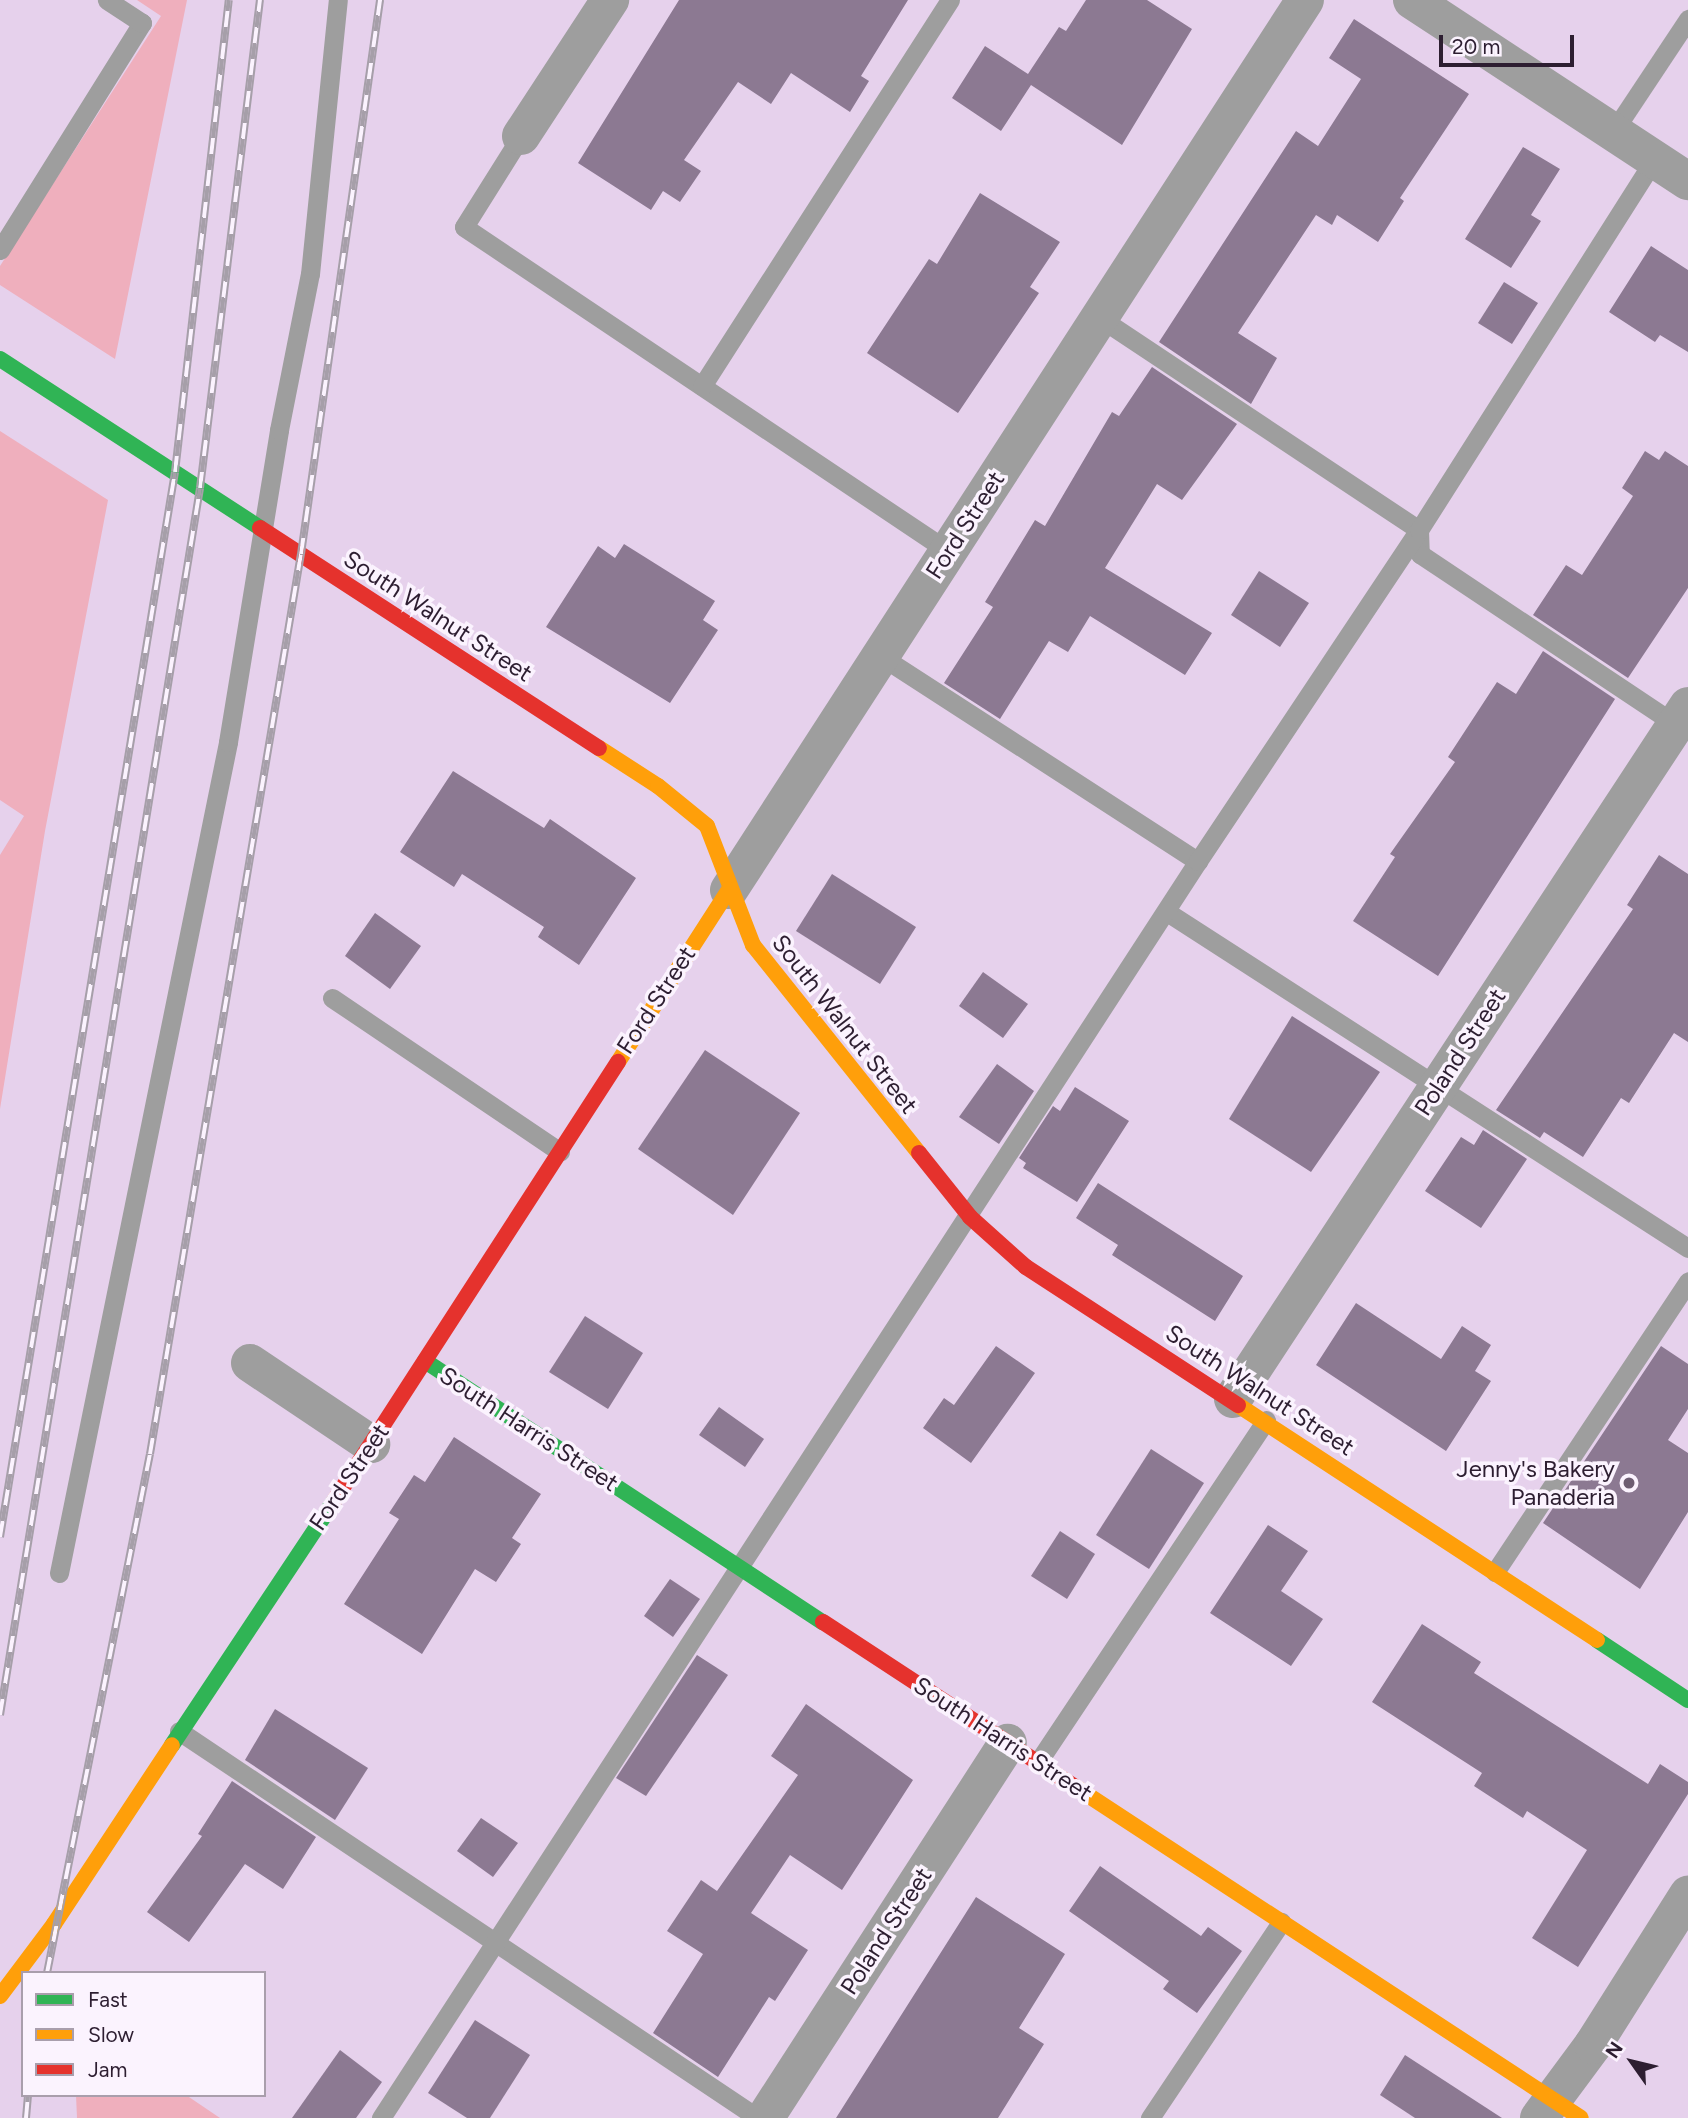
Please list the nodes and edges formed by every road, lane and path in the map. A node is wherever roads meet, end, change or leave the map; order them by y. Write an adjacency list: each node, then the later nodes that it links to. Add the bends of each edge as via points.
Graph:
1 (107, 0): 12 (lane, via 142,23)
2 (338, 0): 16 (lane, via 310,274)
3 (610, 0): 9 (street)
4 (950, 0): 15 (lane)
5 (1305, 0): 13 (street, Ford Street)
6 (1412, 0): 8 (street)
7 (1688, 19): 8 (lane)
8 (1613, 132): 10 (street)
9 (522, 136): 15 (lane, via 464,227)
10 (1654, 159): 11 (street); 17 (lane)
11 (1688, 181)
12 (0, 250)
13 (1100, 318): 17 (lane); 18 (street, Ford Street)
14 (0, 359): 16 (street, South Walnut Street)
15 (702, 386): 18 (lane)
16 (262, 530): 22 (street, South Walnut Street, via 658,786 707,826); 37 (lane, via 228,742)
17 (1419, 530): 20 (lane, via 1420,554); 21 (lane)
18 (948, 551): 19 (street, Ford Street)
19 (879, 655): 21 (lane); 22 (street, Ford Street)
20 (1684, 721): 25 (street, Poland Street)
21 (1198, 861): 23 (lane)
22 (729, 890): 26 (street, Ford Street); 27 (street, South Walnut Street, via 753,945)
23 (1167, 912): 25 (lane); 27 (lane)
24 (332, 998): 26 (lane)
25 (1437, 1088): 28 (lane); 32 (street, Poland Street)
26 (560, 1152): 30 (street, Ford Street)
27 (970, 1217): 32 (street, South Walnut Street, via 1026,1267); 35 (lane)
28 (1688, 1248)
29 (1688, 1282): 36 (lane)
30 (425, 1361): 34 (street, Ford Street); 35 (street, South Harris Street)
31 (250, 1363): 34 (street)
32 (1233, 1399): 33 (street, South Walnut Street)
33 (1266, 1420): 36 (street, South Walnut Street); 40 (lane)
34 (371, 1444): 39 (street, Ford Street)
35 (739, 1566): 40 (street, South Harris Street); 43 (lane)
36 (1495, 1572): 38 (street, South Walnut Street)
37 (59, 1573)
38 (1688, 1700)
39 (179, 1731): 43 (lane); 44 (street, Ford Street, via 54,1924)
40 (1023, 1753): 42 (street, South Harris Street); 48 (street, Poland Street)
41 (1688, 1895): 45 (street)
42 (1281, 1922): 45 (street, South Harris Street); 49 (lane)
43 (496, 1939): 46 (lane); 47 (lane)
44 (0, 1996)
45 (1558, 2112)
46 (381, 2118)
47 (758, 2118)
48 (765, 2118)
49 (1150, 2118)

